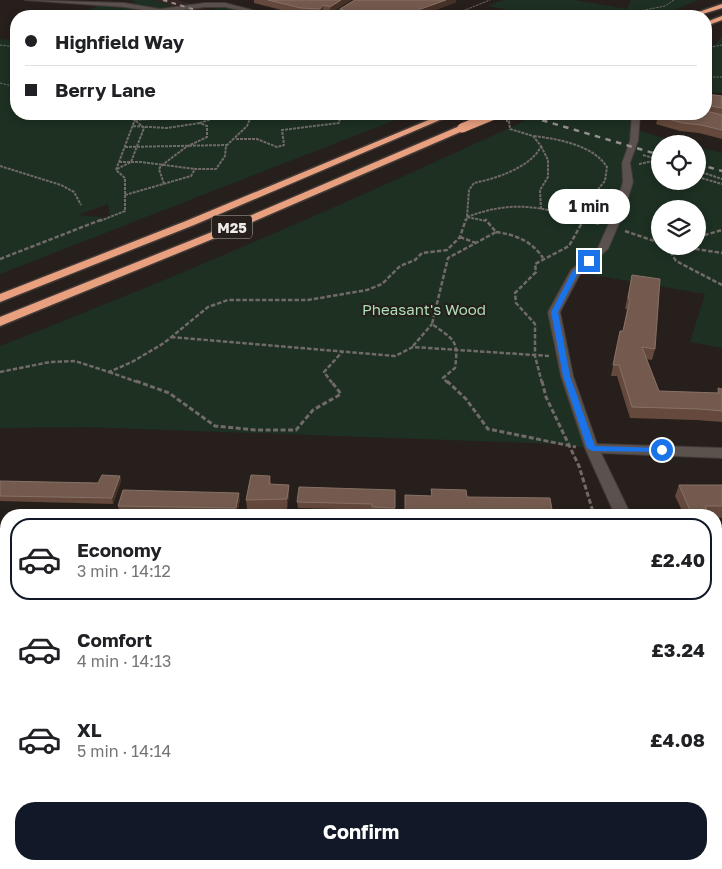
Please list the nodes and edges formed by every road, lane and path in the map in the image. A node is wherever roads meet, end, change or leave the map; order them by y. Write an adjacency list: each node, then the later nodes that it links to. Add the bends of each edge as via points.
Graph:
1 (28, 0): 8 (street, via 124,5)
2 (231, 0): 6 (street)
3 (359, 0): 11 (street)
4 (490, 0): 12 (path)
5 (674, 0): 13 (path, via 665,6)
6 (224, 5): 9 (street); 10 (street)
7 (722, 6): 14 (highway)
8 (154, 10)
9 (168, 10)
10 (246, 10)
11 (342, 10)
12 (465, 10)
13 (645, 10)
14 (709, 10)
15 (135, 120): 24 (path); 25 (path)
16 (208, 120): 23 (path)
17 (250, 120): 27 (path)
18 (340, 120): 27 (path, via 339,123 282,130 284,145 277,147 257,139)
19 (435, 120): 69 (highway, M25, via 190,223)
20 (481, 120): 70 (highway, M25, bridge)
21 (635, 120): 35 (street)
22 (509, 121): 26 (path, via 510,130)
23 (200, 123): 25 (path, via 180,128); 28 (path, via 207,126 207,137)
24 (133, 126): 25 (path); 31 (path)
25 (144, 128): 32 (path)
26 (533, 136): 30 (path); 54 (path, via 543,136 600,158 607,167 605,182 599,188)
27 (235, 138): 29 (path)
28 (198, 141): 33 (path); 34 (path)
29 (228, 144): 33 (path); 43 (path, via 216,169)
30 (541, 146): 52 (path, via 548,160 548,176 540,190); 53 (path, via 537,155 498,178 474,183 469,190)
31 (125, 147): 32 (path); 38 (path)
32 (137, 147): 34 (path); 39 (path)
33 (206, 147): 34 (path)
34 (186, 148): 42 (path)
35 (630, 151): 36 (path); 54 (street, via 626,163 628,182)
36 (651, 159)
37 (651, 161): 40 (path)
38 (119, 162): 39 (path); 44 (path)
39 (130, 162): 42 (path); 44 (path)
40 (635, 165)
41 (0, 166): 51 (path, via 61,185 74,192)
42 (161, 166): 43 (path); 48 (path, via 159,170)
43 (195, 169): 48 (path, via 191,176)
44 (116, 170): 50 (path, via 125,178)
45 (706, 173): 46 (path)
46 (722, 178)
47 (706, 179): 49 (path)
48 (164, 184): 50 (path)
49 (722, 184)
50 (125, 195): 66 (path, via 125,212)
51 (81, 205)
52 (541, 209): 53 (path, via 499,207); 54 (path)
53 (467, 217): 56 (path, via 485,219); 58 (path)
54 (608, 226): 59 (path); 76 (street, via 603,249 575,272 554,312)
55 (722, 230): 57 (path)
56 (496, 232): 60 (path); 65 (path, via 522,238 536,246)
57 (706, 235)
58 (460, 237): 60 (path); 61 (path)
59 (651, 240)
60 (476, 243): 67 (path, via 448,258)
61 (447, 250): 67 (path); 72 (path, via 422,253 400,266 382,284 367,290 308,300 228,300 208,307)
62 (706, 251): 63 (path)
63 (722, 253)
64 (672, 255): 68 (path, via 676,261)
65 (543, 258)
66 (0, 259)
67 (448, 261): 71 (path)
68 (722, 285)
69 (0, 298)
70 (0, 322)
71 (432, 324): 73 (path); 74 (path, via 452,339)
72 (170, 337): 75 (path); 78 (path, via 132,362)
73 (413, 347): 74 (path); 75 (path, via 395,356)
74 (458, 349): 76 (path, via 535,356); 79 (path, via 455,368 443,378 466,399 488,429)
75 (343, 350): 78 (path, via 324,372 341,394 313,410 296,430 215,426 169,393)
76 (561, 355): 79 (street)
77 (0, 372): 78 (path, via 50,362 75,361)
78 (109, 372)
79 (592, 448): 80 (street); 81 (street)
80 (722, 453)
81 (620, 509)

